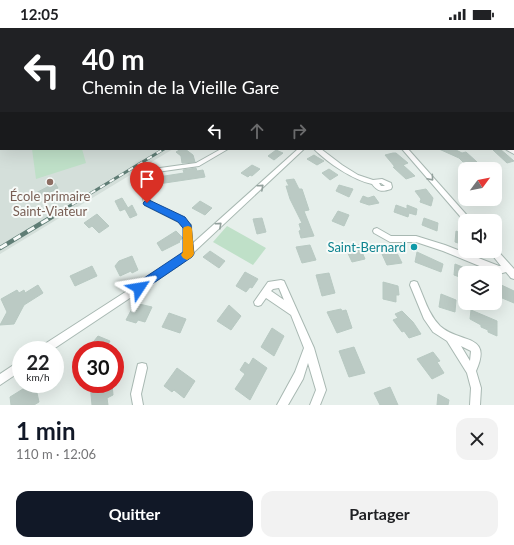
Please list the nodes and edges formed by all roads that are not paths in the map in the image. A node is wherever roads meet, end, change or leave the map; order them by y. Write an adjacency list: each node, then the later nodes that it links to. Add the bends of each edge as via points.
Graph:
1 (223, 150): 8 (street, via 197,165 155,170 146,179 147,203 181,220 188,227)
2 (300, 150): 8 (street, one-way to 2)
3 (318, 150): 5 (street, via 354,175)
4 (406, 150): 6 (street, one-way to 6)
5 (375, 183)
6 (462, 214)
7 (377, 231): 10 (street, via 390,239 416,239 445,248 499,270)
8 (188, 254): 17 (street)
9 (499, 258): 10 (street)
10 (508, 268): 11 (street)
11 (514, 275)
12 (414, 285): 16 (street, via 422,310 432,324)
13 (265, 292): 14 (street); 15 (street); 15 (street, via 271,285 281,284)
14 (258, 302)
15 (294, 312): 18 (street)
16 (450, 338): 21 (street); 21 (street, via 470,344 476,349 476,360)
17 (57, 341)
18 (310, 348): 24 (street, via 299,375); 25 (street, via 322,390)
19 (142, 368): 23 (street, via 136,394)
20 (12, 371): 22 (street)
21 (471, 371): 26 (street, via 476,388)
22 (0, 380)
23 (138, 405)
24 (282, 405)
25 (315, 405)
26 (475, 405)

